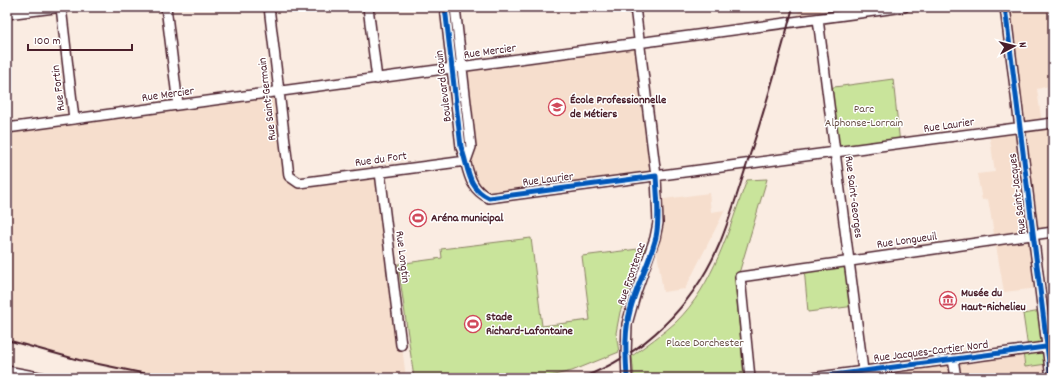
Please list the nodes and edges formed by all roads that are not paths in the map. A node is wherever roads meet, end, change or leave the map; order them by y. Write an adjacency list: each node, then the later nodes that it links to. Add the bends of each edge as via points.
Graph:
1 (62, 7): 10 (street); 18 (street, Rue Fortin)
2 (166, 7): 17 (street)
3 (269, 7): 16 (street, Rue Saint-Germain)
4 (368, 7): 15 (street)
5 (445, 7): 14 (street, Boulevard Gouin)
6 (455, 7): 13 (street, Boulevard Gouin)
7 (635, 7): 12 (street, Rue Frontenac)
8 (904, 7): 11 (street, Rue Mercier)
9 (1005, 7): 21 (street, Rue Saint-Jacques)
10 (7, 14)
11 (818, 18): 12 (street, Rue Mercier); 22 (street, Rue Saint-Georges)
12 (640, 44): 13 (street, Rue Mercier); 25 (street, Rue Frontenac)
13 (462, 68): 14 (street, Rue Mercier); 23 (street, Boulevard Gouin, via 471,147)
14 (452, 69): 15 (street, Rue Mercier); 23 (street, Boulevard Gouin, via 461,147)
15 (377, 79): 16 (street, Rue Mercier)
16 (279, 92): 17 (street, Rue Mercier); 26 (street, Rue Saint-Germain, via 290,176)
17 (178, 105): 18 (street, Rue Mercier)
18 (74, 119): 20 (street, Rue Mercier)
19 (1053, 123): 21 (street, Rue Laurier)
20 (7, 128)
21 (1020, 128): 22 (street, Rue Laurier); 28 (street, Rue Saint-Jacques)
22 (836, 153): 25 (street, Rue Laurier); 29 (street, Rue Saint-Georges)
23 (466, 161): 24 (street, Rue du Fort); 25 (street, Rue Laurier, via 471,184 479,194 489,198)
24 (380, 172): 26 (street, Rue du Fort); 30 (street, Rue Longtin)
25 (656, 176): 36 (street, Rue Frontenac, via 658,223 627,324)
26 (299, 184)
27 (1053, 232): 28 (street, Rue Longueuil)
28 (1033, 235): 29 (street, Rue Longueuil); 31 (street, Rue Saint-Jacques)
29 (850, 261): 34 (street, Rue Saint-Georges); 37 (street, Rue Longueuil, via 740,277)
30 (401, 345)
31 (1050, 346): 32 (street, Rue Jacques-Cartier Nord); 40 (street, Rue Saint-Jacques)
32 (954, 359): 34 (street, Rue Jacques-Cartier Nord); 39 (street)
33 (7, 372): 35 (street)
34 (864, 374): 38 (street, Rue Jacques-Cartier Nord)
35 (44, 378)
36 (628, 378)
37 (750, 378)
38 (811, 378)
39 (956, 378)
40 (1051, 378)

